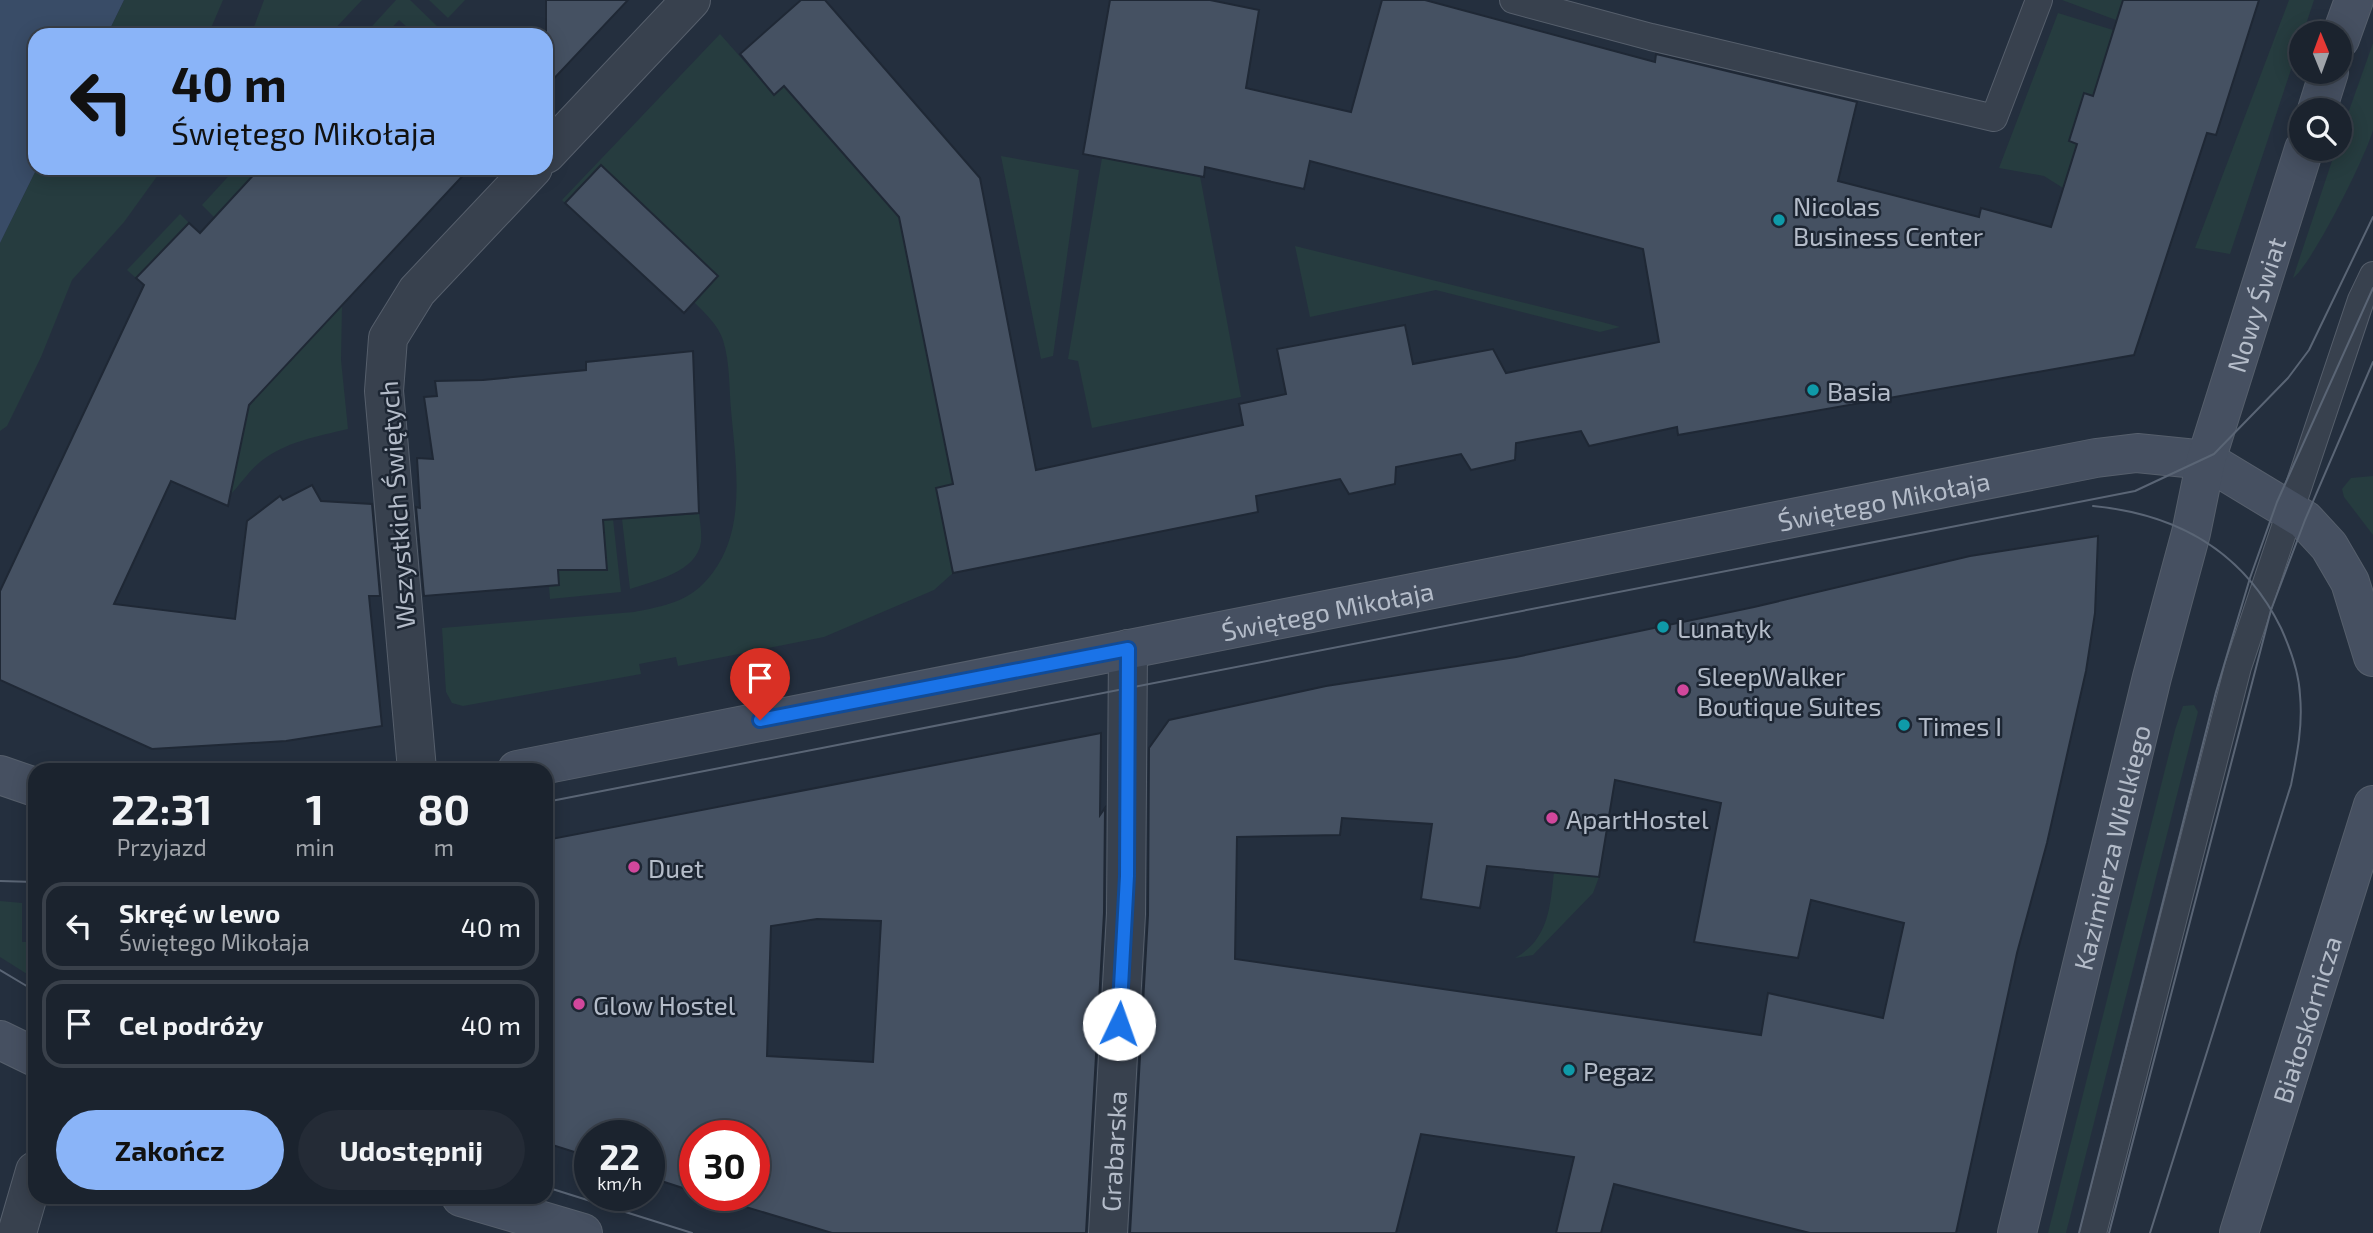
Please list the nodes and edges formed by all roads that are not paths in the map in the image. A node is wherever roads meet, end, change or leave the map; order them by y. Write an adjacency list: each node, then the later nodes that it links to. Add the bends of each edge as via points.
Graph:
1 (691, 0): 6 (street)
2 (1513, 0): 3 (lane, via 1994,118)
3 (2039, 0)
4 (2354, 0): 5 (main road)
5 (2346, 21)
6 (553, 147)
7 (2300, 161): 10 (main road, Nowy Świat)
8 (526, 175): 14 (street, Wszystkich Świętych, via 417,291 388,338 384,391)
9 (2373, 275): 11 (lane)
10 (2206, 460): 11 (main road); 12 (main road, Świętego Mikołaja, via 2137,453 2096,458); 26 (main road, Kazimierza Wielkiego)
11 (2292, 512): 13 (main road, via 2329,546 2350,582); 27 (lane, via 2238,667)
12 (1128, 649): 15 (main road, Świętego Mikołaja); 25 (street, Grabarska, via 1126,914)
13 (2373, 657)
14 (416, 763)
15 (552, 763)
16 (0, 775): 17 (main road)
17 (28, 785)
18 (2373, 806): 28 (main road, Białoskórnicza)
19 (0, 1040): 20 (main road)
20 (28, 1054)
21 (28, 1195): 23 (street)
22 (485, 1204): 24 (main road)
23 (17, 1233)
24 (583, 1233)
25 (1108, 1233)
26 (2017, 1233)
27 (2093, 1233)
28 (2239, 1233)

